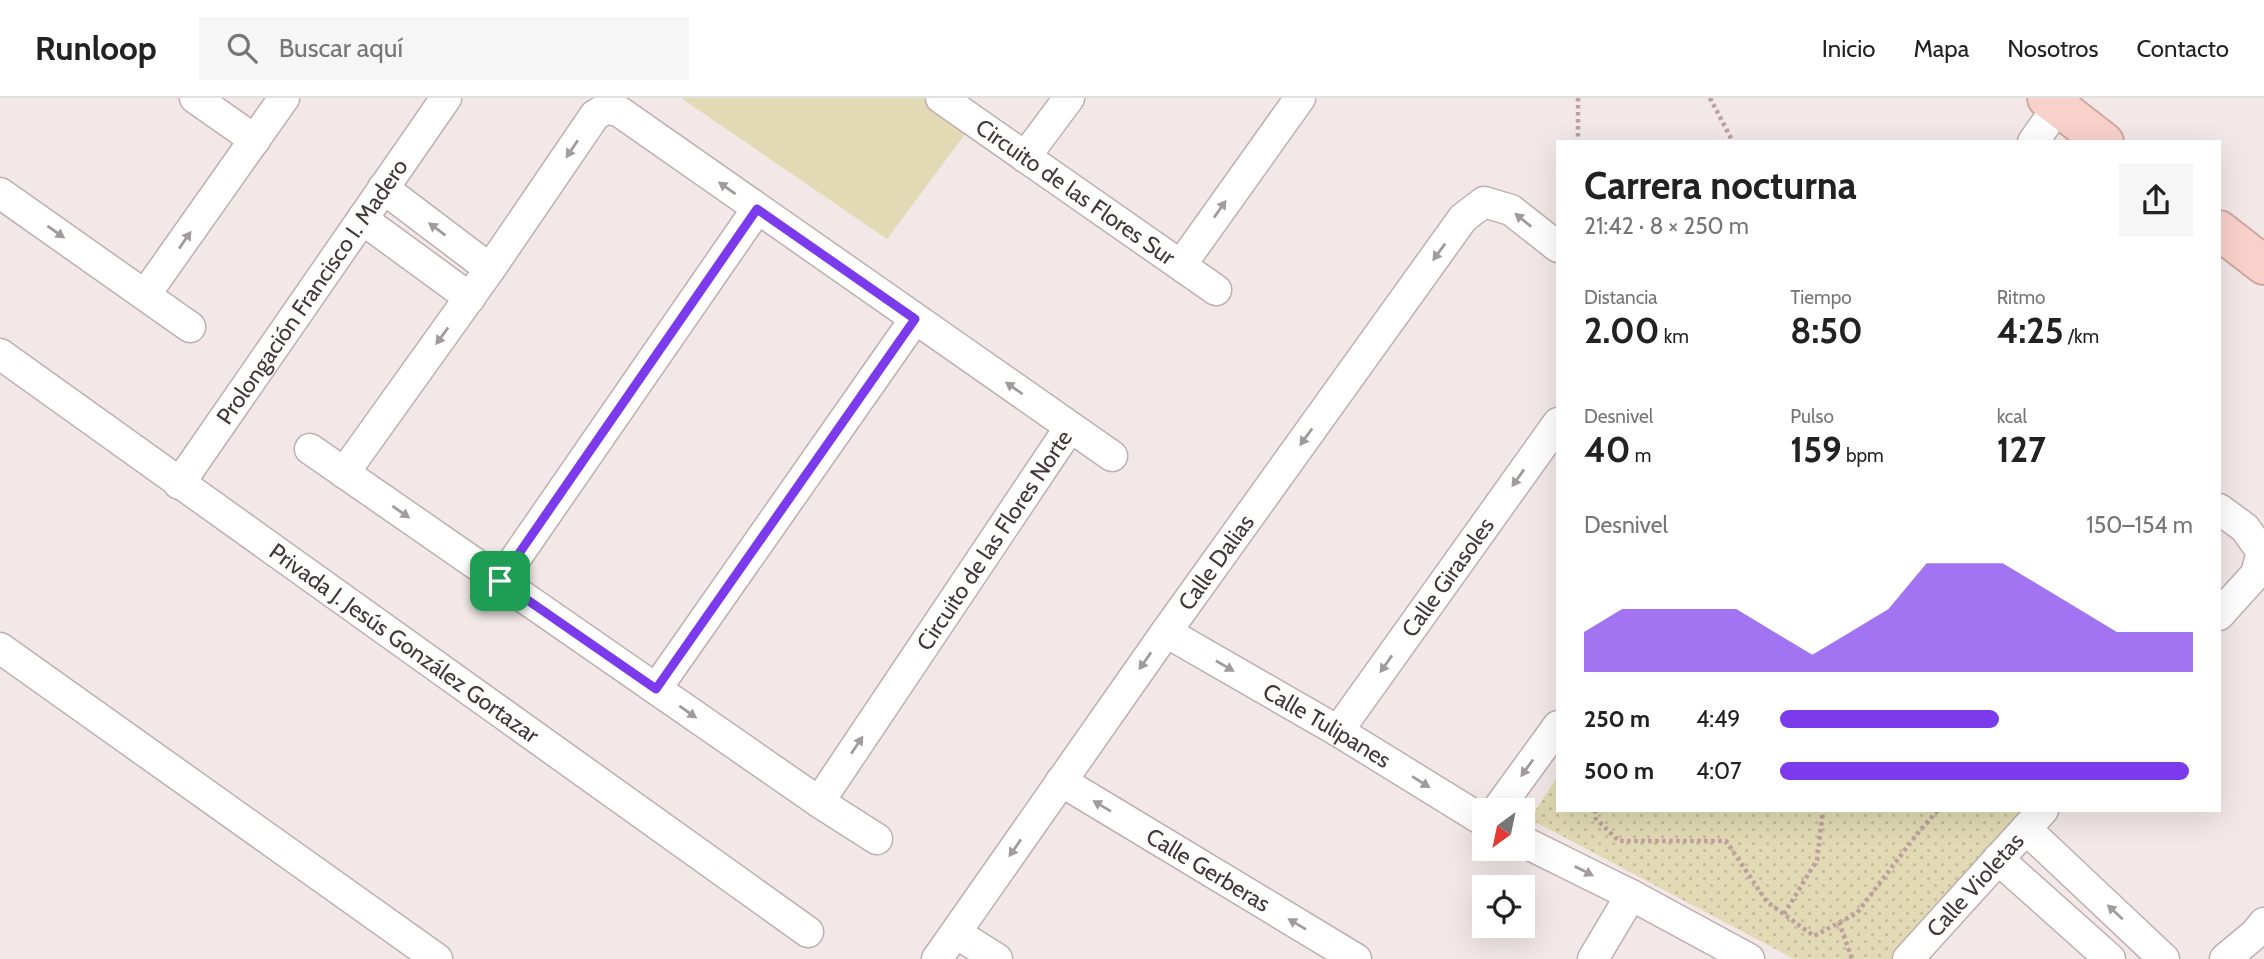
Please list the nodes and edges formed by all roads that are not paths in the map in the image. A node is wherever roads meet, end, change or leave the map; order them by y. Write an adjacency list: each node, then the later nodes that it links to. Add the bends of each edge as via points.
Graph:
1 (195, 98): 8 (street)
2 (284, 98): 8 (street)
3 (446, 98): 12 (street, Prolongación Francisco I. Madero)
4 (941, 98): 11 (street, Circuito de las Flores Sur)
5 (1069, 98): 11 (street)
6 (1300, 98): 18 (street, Circuito de las Flores Sur, one-way to 6)
7 (2057, 101): 9 (street); 10 (main road)
8 (255, 140): 22 (street, one-way to 8)
9 (2034, 140)
10 (2102, 140)
11 (1026, 157): 18 (street, Circuito de las Flores Sur)
12 (383, 188): 15 (street, Prolongación Francisco I. Madero); 20 (street, one-way to 12)
13 (0, 193): 22 (street, one-way to 22)
14 (757, 209): 20 (street, Circuito de las Flores Norte, one-way to 20, via 607,108 595,115); 24 (street, Circuito de las Flores Norte); 34 (street)
15 (362, 219): 23 (street); 32 (street, Prolongación Francisco I. Madero)
16 (2221, 232): 19 (main road)
17 (1556, 245): 36 (street, Calle Dalias, one-way to 36, via 1511,210 1484,202 1463,218)
18 (1181, 265): 21 (street)
19 (2264, 265)
20 (490, 269): 23 (street, Circuito de las Flores Norte)
21 (1216, 290)
22 (145, 295): 25 (street)
23 (470, 298): 31 (street, Circuito de las Flores Norte, one-way to 31)
24 (915, 319): 28 (street, Circuito de las Flores Norte, one-way to 24); 38 (street)
25 (190, 327)
26 (0, 354): 32 (street, Privada J. Jesús González Gortazar)
27 (1556, 426): 40 (street, Calle Girasoles, one-way to 40)
28 (1070, 427): 30 (street); 43 (street, Circuito de las Flores Norte, one-way to 28)
29 (310, 449): 31 (street)
30 (1112, 456)
31 (344, 473): 34 (street, one-way to 34)
32 (179, 484): 51 (street, Privada J. Jesús González Gortazar)
33 (2221, 510): 35 (street, via 2245,528 2262,552 2256,574)
34 (500, 581): 38 (street)
35 (2221, 613)
36 (1166, 632): 40 (street, Calle Tulipanes, one-way to 40); 41 (street, Calle Dalias, one-way to 41)
37 (0, 648): 53 (street)
38 (656, 689): 43 (street, one-way to 43)
39 (1556, 729): 42 (street, one-way to 42)
40 (1338, 731): 44 (street, Calle Tulipanes, one-way to 44)
41 (1061, 781): 52 (street, Calle Dalias, one-way to 52); 56 (street, Calle Gerberas, one-way to 41)
42 (1506, 798)
43 (819, 802): 46 (street)
44 (1472, 814)
45 (2035, 820): 48 (street, Calle Violetas); 61 (street, one-way to 45)
46 (877, 839)
47 (1535, 847): 49 (street, one-way to 49)
48 (1998, 859): 59 (street, Calle Violetas); 60 (street)
49 (1631, 895): 57 (street); 58 (street)
50 (2264, 923): 62 (street)
51 (808, 932)
52 (956, 933): 54 (street, Calle Dalias); 55 (street)
53 (437, 959)
54 (937, 959)
55 (997, 959)
56 (1356, 959)
57 (1593, 959)
58 (1749, 959)
59 (1908, 959)
60 (2110, 959)
61 (2164, 959)
62 (2225, 959)

